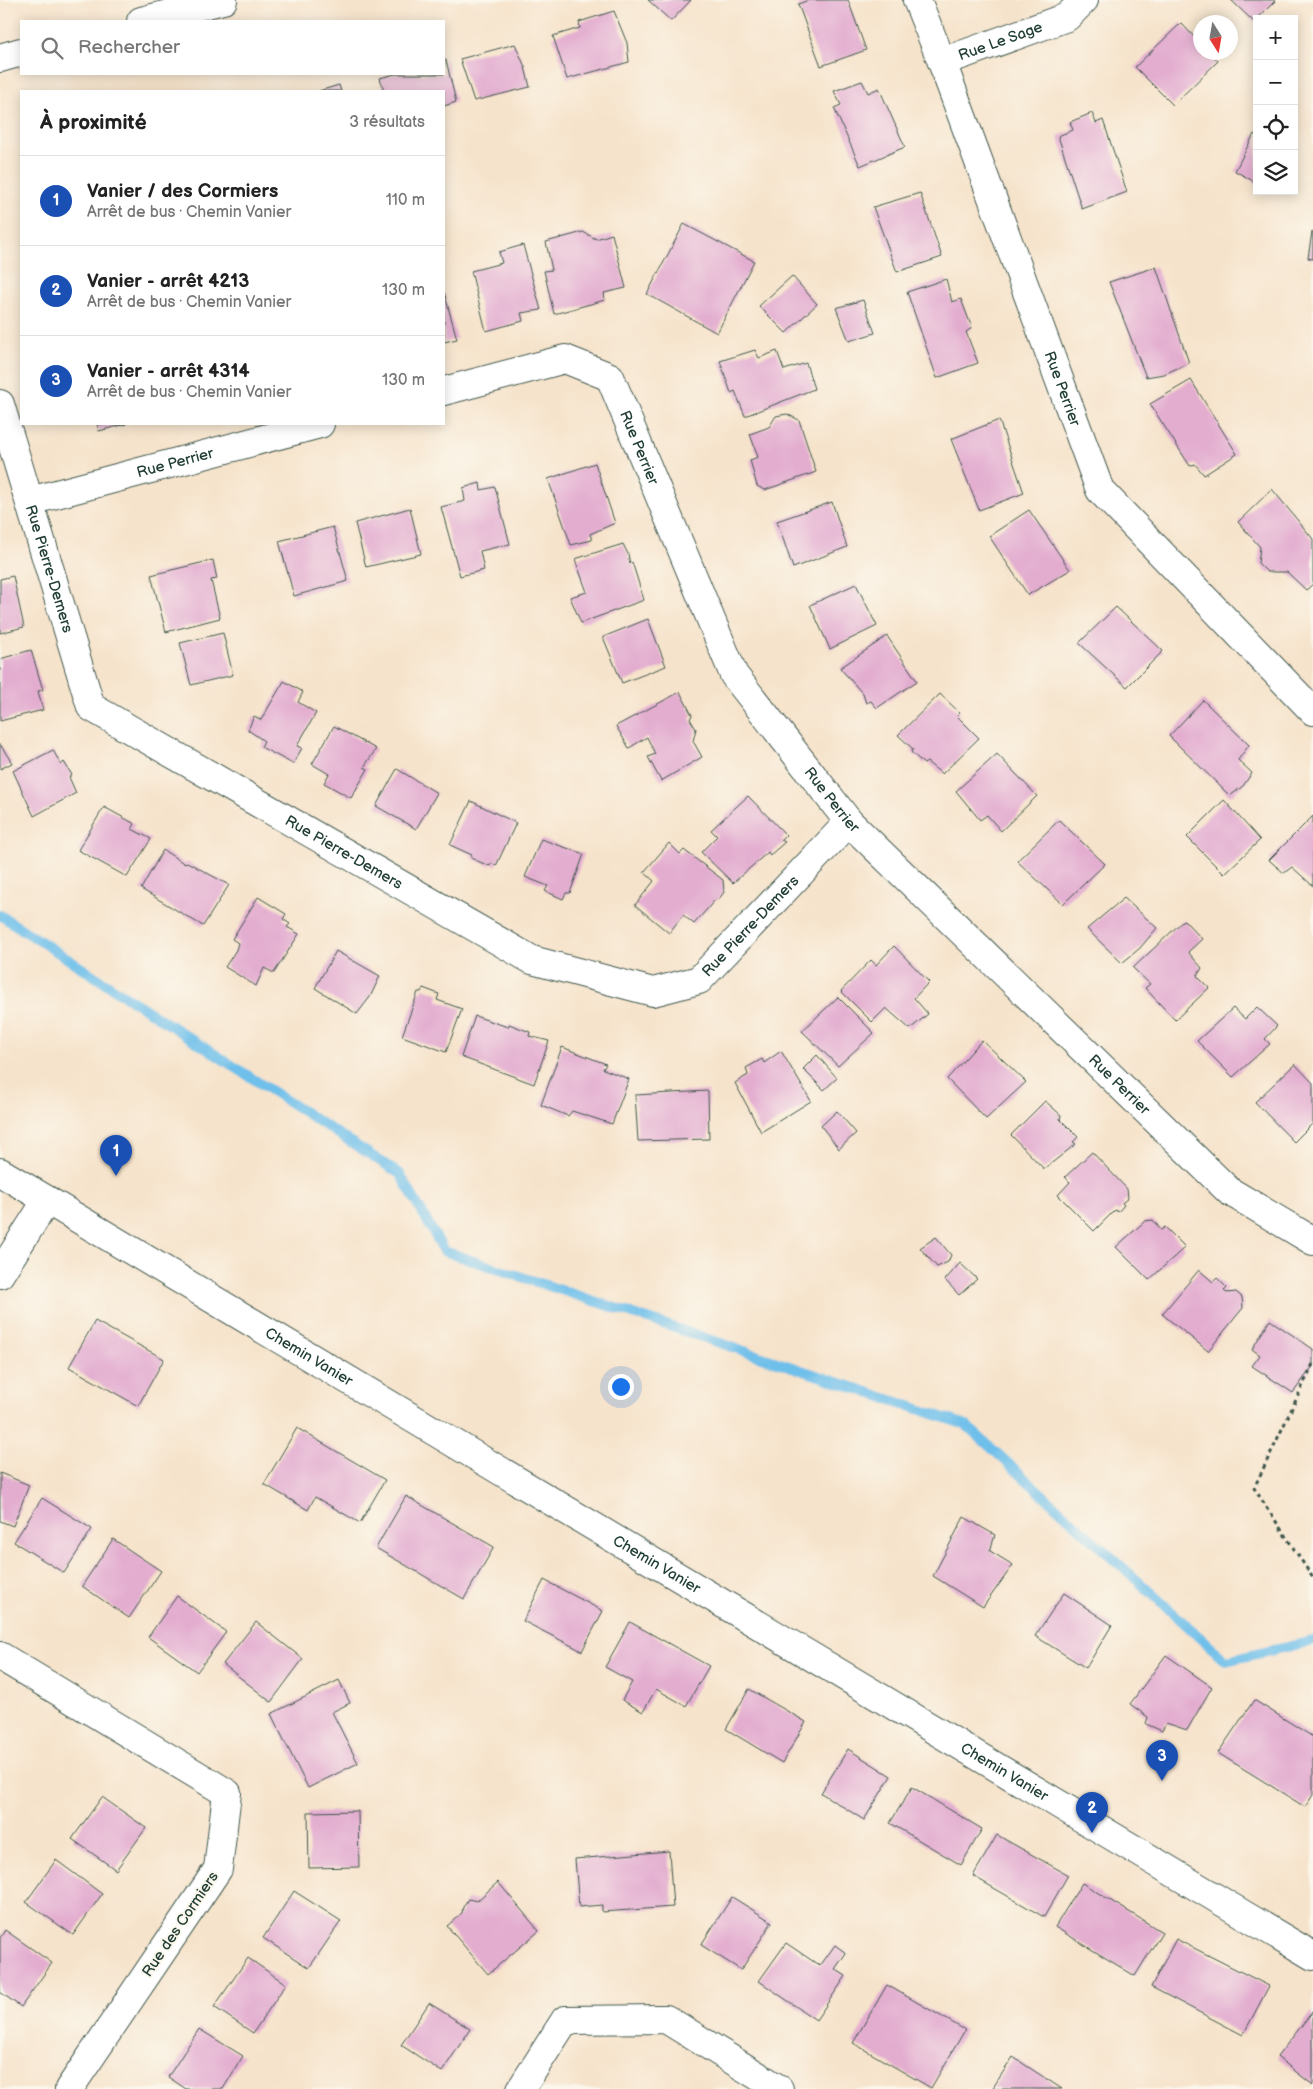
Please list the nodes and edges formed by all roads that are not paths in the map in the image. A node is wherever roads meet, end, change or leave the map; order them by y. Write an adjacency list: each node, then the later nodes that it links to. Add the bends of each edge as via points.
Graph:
1 (223, 0): 4 (street)
2 (917, 0): 7 (street, Rue Perrier)
3 (1084, 0): 7 (street, Rue Le Sage, via 1067,17)
4 (145, 20)
5 (20, 52): 6 (street)
6 (0, 58)
7 (942, 62): 12 (street, Rue Perrier, via 1100,490)
8 (445, 391): 13 (street, Rue Perrier, via 565,359 610,378 734,676)
9 (0, 404): 11 (street, Rue Pierre-Demers)
10 (316, 425): 11 (street, Rue Perrier)
11 (30, 501): 13 (street, Rue Pierre-Demers, via 91,707 532,960 653,992 699,980)
12 (1313, 711)
13 (849, 822): 16 (street, Rue Perrier, via 1229,1191)
14 (0, 1172): 15 (street, Chemin Vanier)
15 (47, 1200): 17 (street); 19 (street, Chemin Vanier)
16 (1313, 1241)
17 (0, 1274)
18 (0, 1656): 20 (street, Rue des Cormiers, via 227,1793 218,1869)
19 (1313, 1956)
20 (69, 2089)
21 (521, 2089): 22 (street, via 565,2020 666,2019)
22 (779, 2089)

